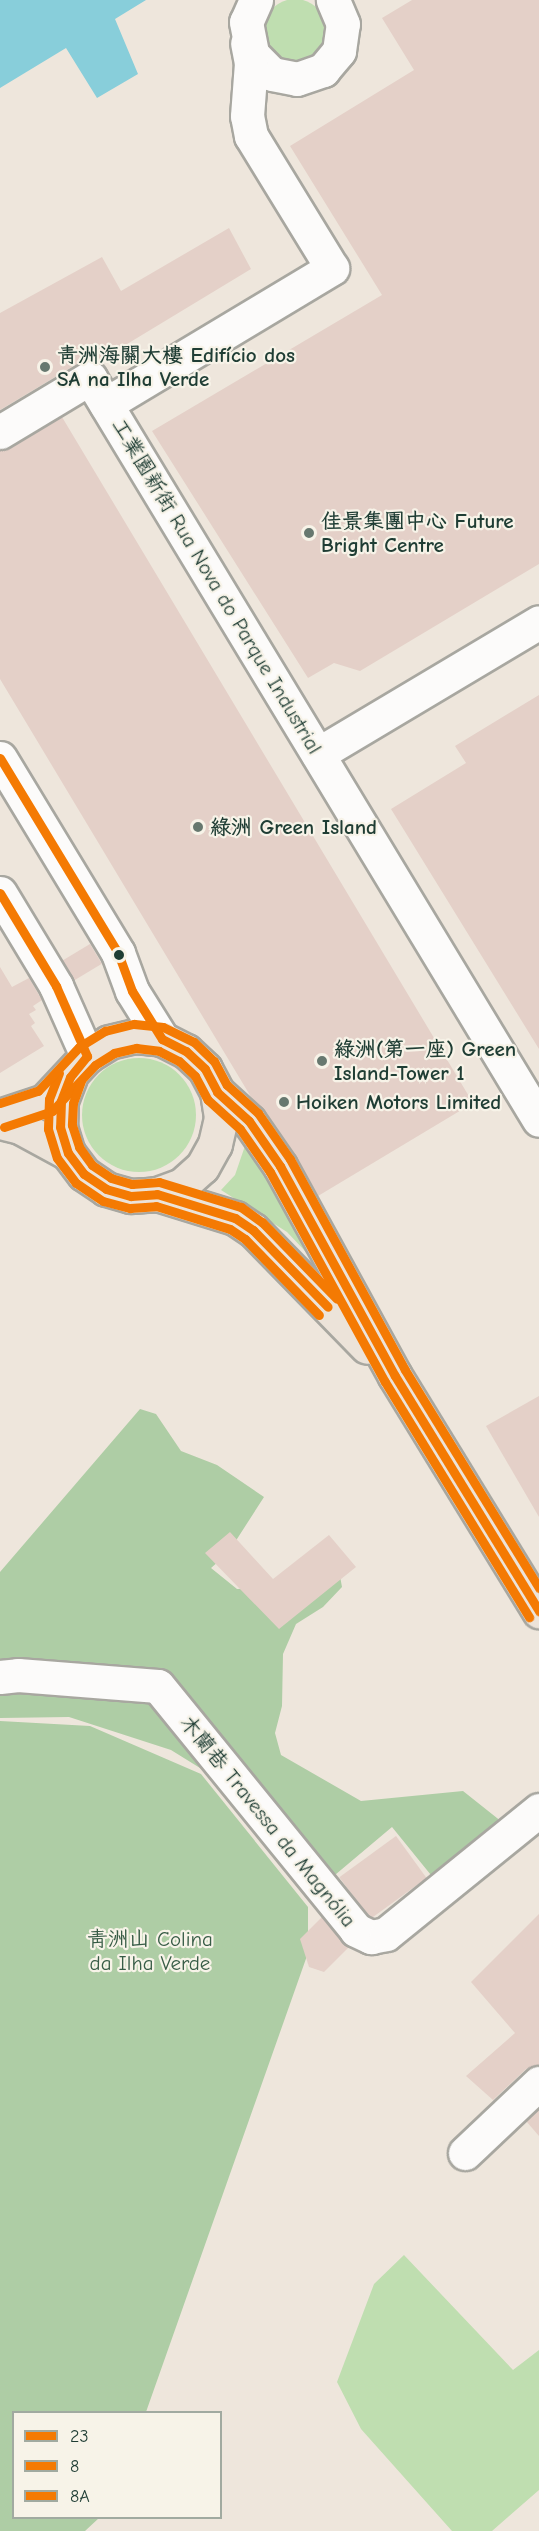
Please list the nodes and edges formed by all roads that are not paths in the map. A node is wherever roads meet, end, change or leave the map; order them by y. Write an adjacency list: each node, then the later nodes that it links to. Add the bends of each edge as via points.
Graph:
1 (256, 0): 3 (street, 工業園新街 Rua Nova do Parque Industrial, via 246,22)
2 (340, 8): 4 (street, via 337,55)
3 (247, 43): 4 (street, via 256,61 272,74 297,79); 5 (street, 工業園新街 Rua Nova do Parque Industrial, via 252,73 248,124)
4 (313, 76): 5 (street, via 270,107 258,127)
5 (257, 146): 6 (street, 工業園新街 Rua Nova do Parque Industrial, via 332,268)
6 (106, 404): 7 (street, via 90,378); 9 (street, 工業園新街 Rua Nova do Parque Industrial)
7 (0, 432)
8 (539, 622): 9 (street)
9 (318, 754): 16 (street, 工業園新街 Rua Nova do Parque Industrial)
10 (0, 758): 12 (street, via 118,953 132,991)
11 (0, 893): 13 (street, via 56,986)
12 (162, 1039): 13 (main road, via 135,1036 110,1042); 14 (main road, via 186,1051 205,1069)
13 (78, 1066): 15 (main road, via 45,1101); 18 (main road, via 61,1101 60,1127)
14 (217, 1092): 19 (main road, via 220,1118 211,1152 202,1167 182,1185); 20 (main road, via 249,1121 280,1166)
15 (0, 1116)
16 (539, 1120)
17 (0, 1122): 18 (main road, via 20,1127)
18 (68, 1153): 19 (main road, via 84,1174 106,1189 131,1196)
19 (158, 1194): 20 (main road, via 216,1210 253,1230)
20 (395, 1376): 21 (main road)
21 (539, 1611)
22 (0, 1677): 23 (street, 木蘭巷 Travessa da Magnólia, via 18,1675 158,1686 356,1930 370,1937 386,1934)
23 (539, 1810)
24 (539, 2083): 25 (street)
25 (465, 2153)

